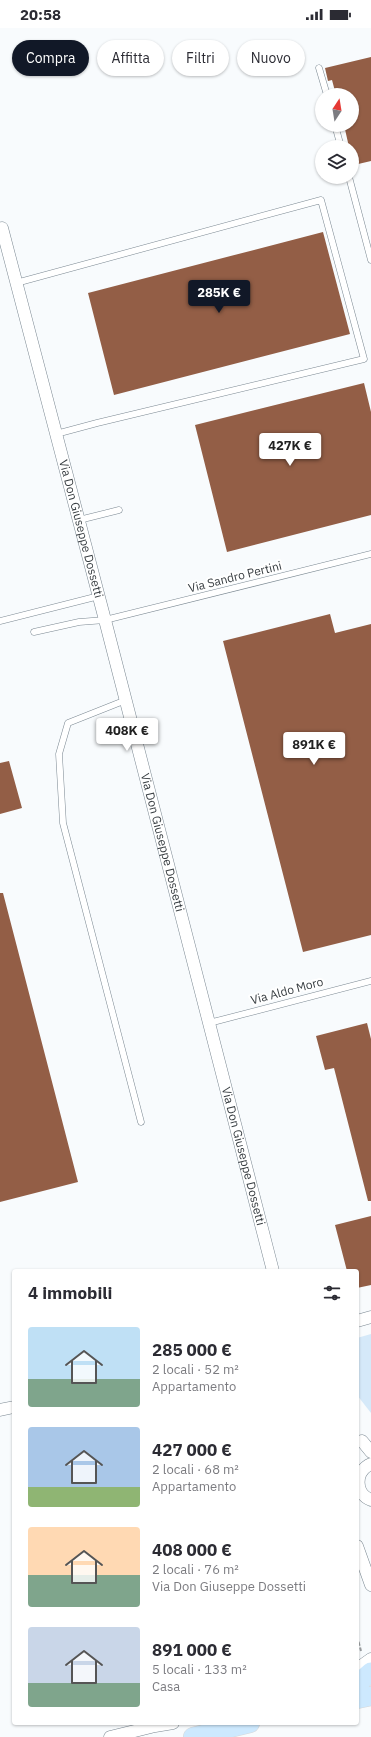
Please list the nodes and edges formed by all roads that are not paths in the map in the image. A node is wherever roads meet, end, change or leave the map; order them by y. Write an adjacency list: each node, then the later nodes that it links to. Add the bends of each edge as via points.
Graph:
1 (320, 68): 2 (lane)
2 (325, 88)
3 (351, 184): 5 (lane)
4 (2, 228): 6 (street, Via Don Giuseppe Dossetti)
5 (371, 260)
6 (16, 283): 7 (street, Via Don Giuseppe Dossetti); 7 (lane, via 321,200 364,359)
7 (56, 434): 9 (street, Via Don Giuseppe Dossetti)
8 (119, 510): 9 (lane)
9 (79, 520): 11 (street, Via Don Giuseppe Dossetti)
10 (371, 554): 12 (lane, Via Sandro Pertini)
11 (98, 596): 12 (street, Via Don Giuseppe Dossetti); 13 (lane)
12 (105, 620): 14 (lane, Via Sandro Pertini, via 79,622); 15 (street, Via Don Giuseppe Dossetti)
13 (0, 621)
14 (34, 632)
15 (126, 700): 17 (street, Via Don Giuseppe Dossetti); 18 (lane, via 68,723 59,754 63,822)
16 (371, 981): 17 (lane, Via Aldo Moro)
17 (209, 1023): 19 (street, Via Don Giuseppe Dossetti)
18 (141, 1122)
19 (272, 1269)
20 (371, 1317): 21 (street)
21 (359, 1320)
22 (12, 1407): 23 (street)
23 (0, 1410)
24 (362, 1441): 25 (street)
25 (371, 1452)
26 (371, 1464): 27 (street, via 360,1472)
27 (359, 1481)
28 (359, 1491): 29 (street)
29 (371, 1500)
30 (359, 1552): 31 (street)
31 (371, 1585)
32 (371, 1659): 33 (street)
33 (359, 1668)
34 (371, 1672): 35 (main road)
35 (359, 1681)
36 (371, 1696): 37 (main road)
37 (359, 1699)
38 (161, 1725): 40 (street)
39 (242, 1725): 41 (main road)
40 (110, 1737)
41 (193, 1737)

